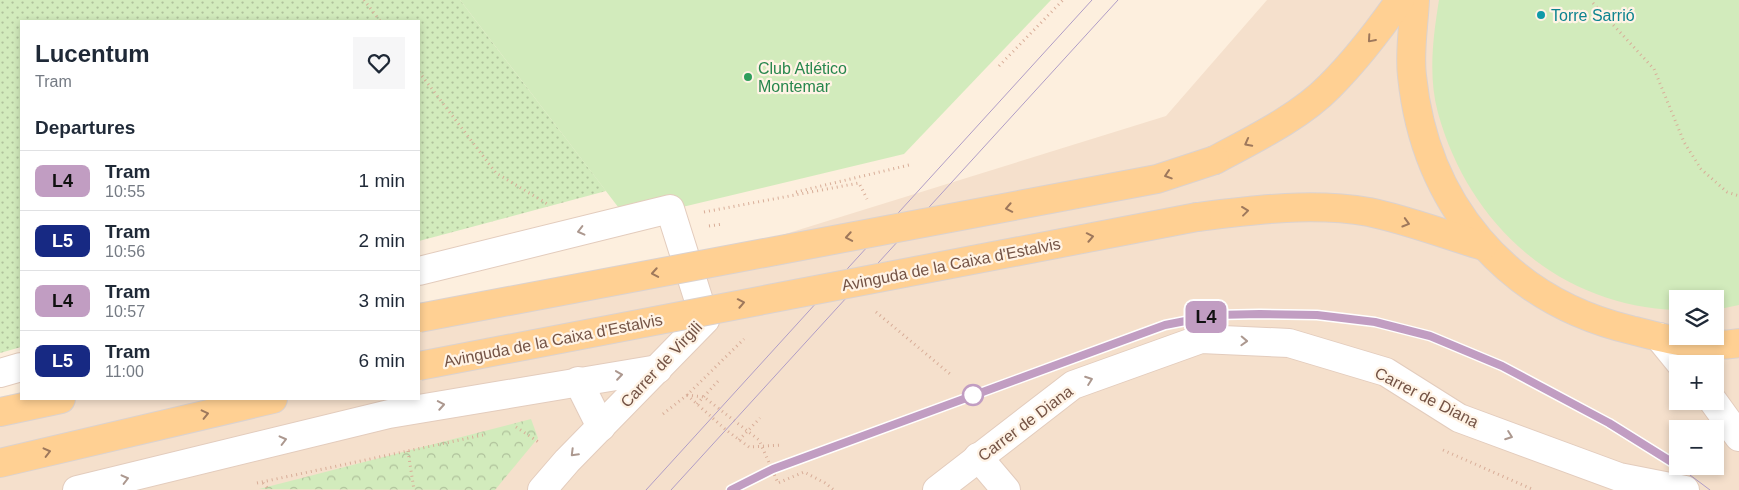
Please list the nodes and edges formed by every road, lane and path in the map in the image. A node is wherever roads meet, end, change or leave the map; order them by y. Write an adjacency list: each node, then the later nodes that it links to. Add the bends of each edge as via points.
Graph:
1 (364, 0): 6 (path)
2 (1063, 0): 7 (path)
3 (1400, 0): 20 (main road, one-way to 20, bridge, via 1377,33 1329,87 1273,129 1215,160 1157,179)
4 (1415, 0): 17 (main road, via 1412,74 1422,137 1444,190)
5 (1593, 2): 12 (path, via 1654,69 1684,142 1701,169 1726,192)
6 (379, 20)
7 (999, 66)
8 (420, 73): 13 (path, via 496,173)
9 (909, 165): 11 (path)
10 (859, 182): 14 (path)
11 (796, 192)
12 (1739, 196)
13 (556, 209)
14 (683, 211): 18 (street, one-way to 18, via 628,220); 26 (street, Carrer de Virgili, via 705,320)
15 (731, 224): 16 (path)
16 (702, 226)
17 (1482, 246): 21 (main road, via 1511,273 1568,309 1603,324); 24 (main road, Avinguda de la Caixa d'Estalvis, one-way to 17, bridge, via 1197,217 1268,208 1369,212)
18 (420, 271)
19 (873, 309): 28 (path)
20 (420, 318)
21 (1659, 337): 22 (main road, via 1699,345); 23 (street)
22 (1739, 343)
23 (1674, 355)
24 (420, 366)
25 (20, 368): 27 (street)
26 (658, 369): 30 (street, one-way to 26); 40 (street, Carrer de Virgili)
27 (0, 373)
28 (950, 374)
29 (720, 379): 32 (path)
30 (578, 381): 40 (street); 55 (street, one-way to 30, via 389,414)
31 (687, 395): 32 (path); 35 (path); 39 (path)
32 (704, 396): 35 (path); 42 (path)
33 (56, 400): 37 (main road)
34 (269, 400): 52 (main road, one-way to 34)
35 (697, 404): 45 (path)
36 (1719, 410): 44 (street)
37 (0, 412)
38 (760, 418): 42 (path)
39 (657, 419)
40 (601, 427): 51 (street, Carrer de Virgili, one-way to 51)
41 (507, 429): 51 (path, via 516,428)
42 (747, 432): 45 (path); 48 (path, via 759,440)
43 (489, 433): 49 (path)
44 (1739, 438)
45 (740, 440): 48 (path, via 749,447)
46 (1435, 444): 62 (path, via 1450,455)
47 (782, 445): 48 (path)
48 (762, 447): 59 (path, via 778,482 804,472)
49 (408, 451): 53 (path); 57 (path)
50 (978, 457): 60 (street, Carrer de Diana); 61 (street); 63 (street, Carrer de Diana, one-way to 63, via 1073,385 1201,339 1289,343 1386,372 1459,418 1619,477)
51 (567, 461): 58 (street, Carrer de Virgili)
52 (0, 463)
53 (263, 482): 54 (path); 56 (path)
54 (254, 483)
55 (77, 490)
56 (269, 490)
57 (414, 490)
58 (542, 490)
59 (834, 490)
60 (937, 490)
61 (1006, 490)
62 (1534, 490)
63 (1686, 490)

